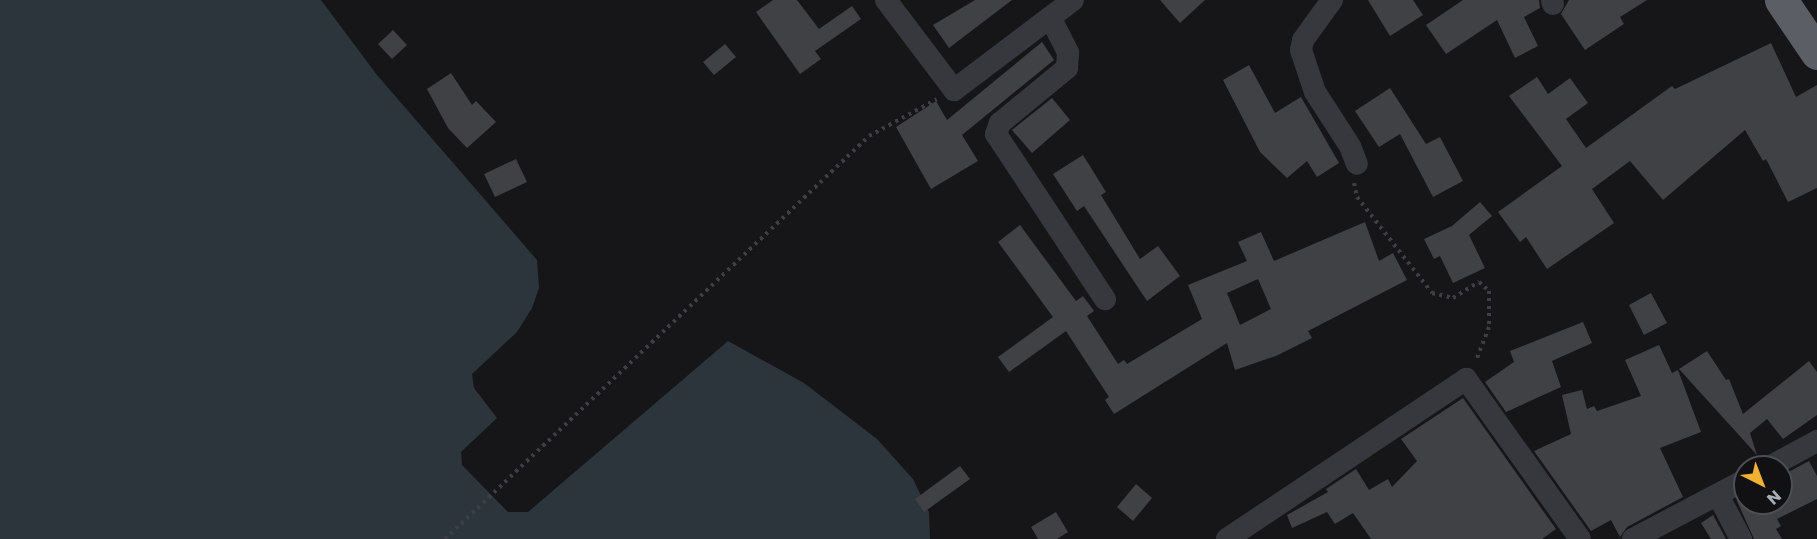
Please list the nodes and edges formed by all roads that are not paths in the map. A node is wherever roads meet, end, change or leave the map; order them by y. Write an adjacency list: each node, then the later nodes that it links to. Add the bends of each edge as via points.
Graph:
1 (886, 0): 7 (street, via 954,90)
2 (1073, 0): 7 (street)
3 (1332, 0): 9 (street, via 1303,40 1301,50 1315,92 1350,146)
4 (1781, 0): 8 (highway)
5 (1806, 0): 6 (highway)
6 (1817, 17)
7 (1051, 19): 10 (street, via 1068,53 1067,68 1000,123 996,134)
8 (1817, 53)
9 (1357, 164)
10 (1105, 299)
11 (1817, 441): 12 (street)
12 (1791, 455)
13 (1733, 487): 14 (street)
14 (1718, 495): 17 (street); 18 (street)
15 (1227, 539): 16 (street, via 1466,379)
16 (1580, 539)
17 (1633, 539)
18 (1741, 539)

